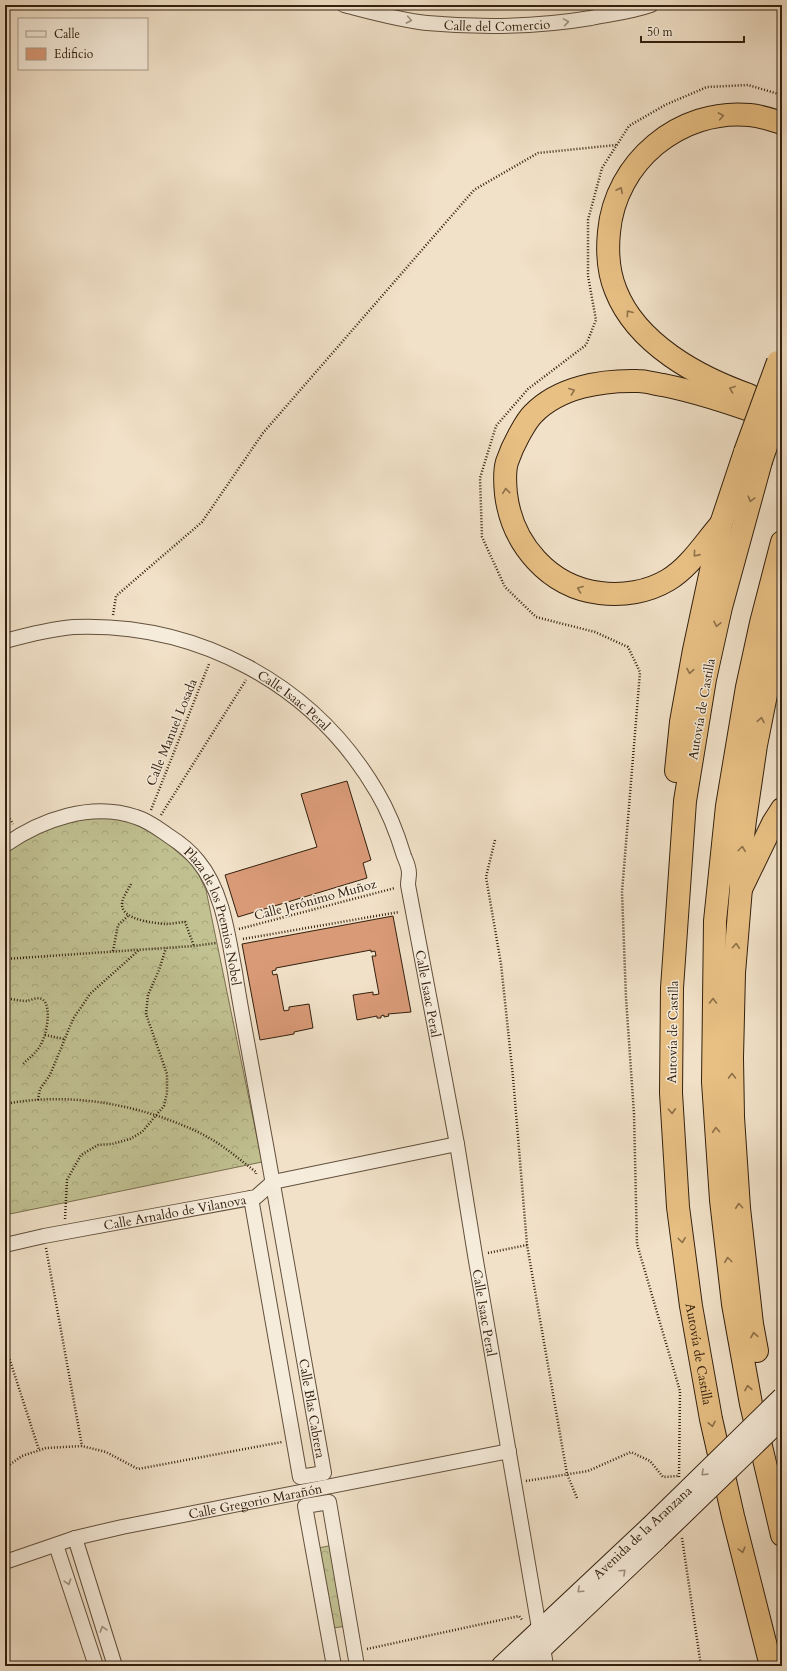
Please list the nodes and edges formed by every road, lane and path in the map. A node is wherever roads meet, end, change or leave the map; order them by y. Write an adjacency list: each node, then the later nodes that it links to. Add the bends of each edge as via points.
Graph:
1 (344, 5): 2 (street, Calle del Comercio, one-way to 2, via 426,23 506,27 559,23 634,11)
2 (651, 5)
3 (782, 95): 5 (path, via 748,84 707,87 629,126)
4 (782, 123): 8 (highway, one-way to 4, via 721,385 667,354 647,336 616,292 607,247 610,220 618,194 631,170 663,138 682,127 726,115 750,115)
5 (617, 145): 14 (path, via 538,153 474,190 263,433 202,522 116,596); 58 (path, via 602,168 588,220 588,276 596,320 586,346 528,389 496,426 480,478 482,537 504,587 536,617 595,632 628,647 640,672 622,892 634,1114 637,1244 680,1391)
6 (780, 357): 10 (highway, bridge)
7 (782, 400): 10 (highway, Autovía de Castilla, bridge)
8 (782, 406)
9 (782, 421): 11 (highway, one-way to 9, via 688,564 669,580 649,589 630,593 587,591 563,582 546,571 525,547 508,508 505,482 507,463 533,414 571,390 598,383 639,381 686,390)
10 (753, 457): 11 (highway); 33 (highway, Autovía de Castilla, one-way to 33, via 704,687 685,801)
11 (721, 524): 33 (highway, one-way to 33, via 681,722 667,854)
12 (782, 542): 65 (highway, one-way to 12, via 751,1404 733,1304 721,1200 713,1082 715,921 727,806 747,687)
13 (782, 614): 24 (highway, one-way to 13, via 740,861 756,745)
14 (111, 628): 15 (street, Calle Isaac Peral, via 72,628 28,634); 16 (street, Calle Isaac Peral, via 183,640)
15 (5, 641)
16 (214, 651): 17 (street, Calle Isaac Peral); 19 (path, Calle Manuel Losada)
17 (253, 669): 19 (path); 23 (street, Calle Isaac Peral, via 305,704 349,749 381,799 397,832 409,872)
18 (782, 809): 24 (highway)
19 (150, 823): 21 (street, Plaza de los Premios Nobel, via 114,812 91,811 45,823 19,835); 27 (street, Plaza de los Premios Nobel, via 179,842 198,860 217,896)
20 (495, 840): 47 (path, via 486,877 502,972)
21 (5, 845)
22 (131, 884): 26 (path, via 122,902 122,909)
23 (408, 885): 25 (street, Calle Isaac Peral); 27 (path, Calle Jerónimo Muñoz)
24 (741, 888): 61 (highway, one-way to 24, via 752,1324 739,1208 732,1058 734,973)
25 (412, 910): 27 (path); 41 (street, Calle Isaac Peral)
26 (128, 916): 28 (path, via 167,924 185,922); 31 (path, via 118,925)
27 (228, 937): 28 (path); 42 (street, Plaza de los Premios Nobel)
28 (194, 946): 29 (path)
29 (166, 948): 30 (path); 40 (path, via 148,995 146,1014 167,1074 164,1106)
30 (139, 950): 31 (path); 36 (path, via 90,994 73,1019)
31 (114, 952): 32 (path)
32 (5, 958)
33 (672, 988): 69 (highway, Autovía de Castilla, one-way to 69, via 671,1093 678,1207 691,1306 711,1419)
34 (5, 998): 35 (path, via 21,1001 42,999 48,1013)
35 (45, 1035): 36 (path); 37 (path, via 41,1045)
36 (64, 1039): 38 (path, via 50,1075 40,1090)
37 (23, 1064)
38 (38, 1100): 39 (path); 40 (path, via 88,1101)
39 (5, 1104)
40 (156, 1116): 43 (path, via 205,1136 256,1172); 44 (path, via 142,1132 130,1139 98,1145 81,1155 67,1180)
41 (457, 1144): 42 (street, Calle Arnaldo de Vilanova); 48 (street, Calle Isaac Peral)
42 (273, 1182): 43 (street, Calle Arnaldo de Vilanova); 52 (street, Calle Blas Cabrera, via 324,1473 300,1478)
43 (254, 1197): 44 (street, Calle Arnaldo de Vilanova); 52 (street, Calle Blas Cabrera)
44 (65, 1232): 45 (street, Calle Arnaldo de Vilanova)
45 (44, 1236): 46 (street, Calle Arnaldo de Vilanova); 53 (path)
46 (5, 1245)
47 (527, 1245): 48 (path); 57 (path)
48 (475, 1255): 55 (street, Calle Isaac Peral)
49 (5, 1345): 54 (path)
50 (782, 1397): 63 (street, Avenida de la Aranzana, one-way to 63, bridge)
51 (782, 1419): 63 (street, Avenida de la Aranzana, bridge)
52 (293, 1440): 53 (path, via 138,1469 106,1452)
53 (82, 1446): 54 (path)
54 (39, 1450): 56 (path, via 22,1456)
55 (509, 1451): 59 (street, Calle Isaac Peral); 66 (street, Calle Gregorio Marañón)
56 (5, 1468)
57 (567, 1474): 58 (path, via 588,1471 632,1452 650,1461 663,1478); 59 (path); 62 (path)
58 (678, 1476): 60 (path)
59 (514, 1483): 70 (street, Calle Isaac Peral)
60 (679, 1483)
61 (782, 1488)
62 (577, 1498)
63 (654, 1532): 70 (street, Avenida de la Aranzana)
64 (682, 1534): 79 (path)
65 (782, 1535)
66 (75, 1538): 67 (street, Calle Gregorio Marañón); 73 (street, one-way to 66)
67 (56, 1545): 68 (street, Calle Gregorio Marañón); 72 (street, one-way to 72)
68 (5, 1562)
69 (759, 1614): 80 (highway); 81 (highway, Autovía de Castilla)
70 (537, 1638): 71 (path, via 519,1616); 76 (street, Avenida de la Aranzana); 77 (street, Avenida de la Aranzana); 78 (street, Calle Isaac Peral)
71 (354, 1652): 74 (street, via 329,1502 305,1506); 75 (street)
72 (96, 1666)
73 (115, 1666)
74 (334, 1666)
75 (357, 1666)
76 (501, 1666)
77 (524, 1666)
78 (546, 1666)
79 (701, 1666)
80 (768, 1666)
81 (771, 1666)

